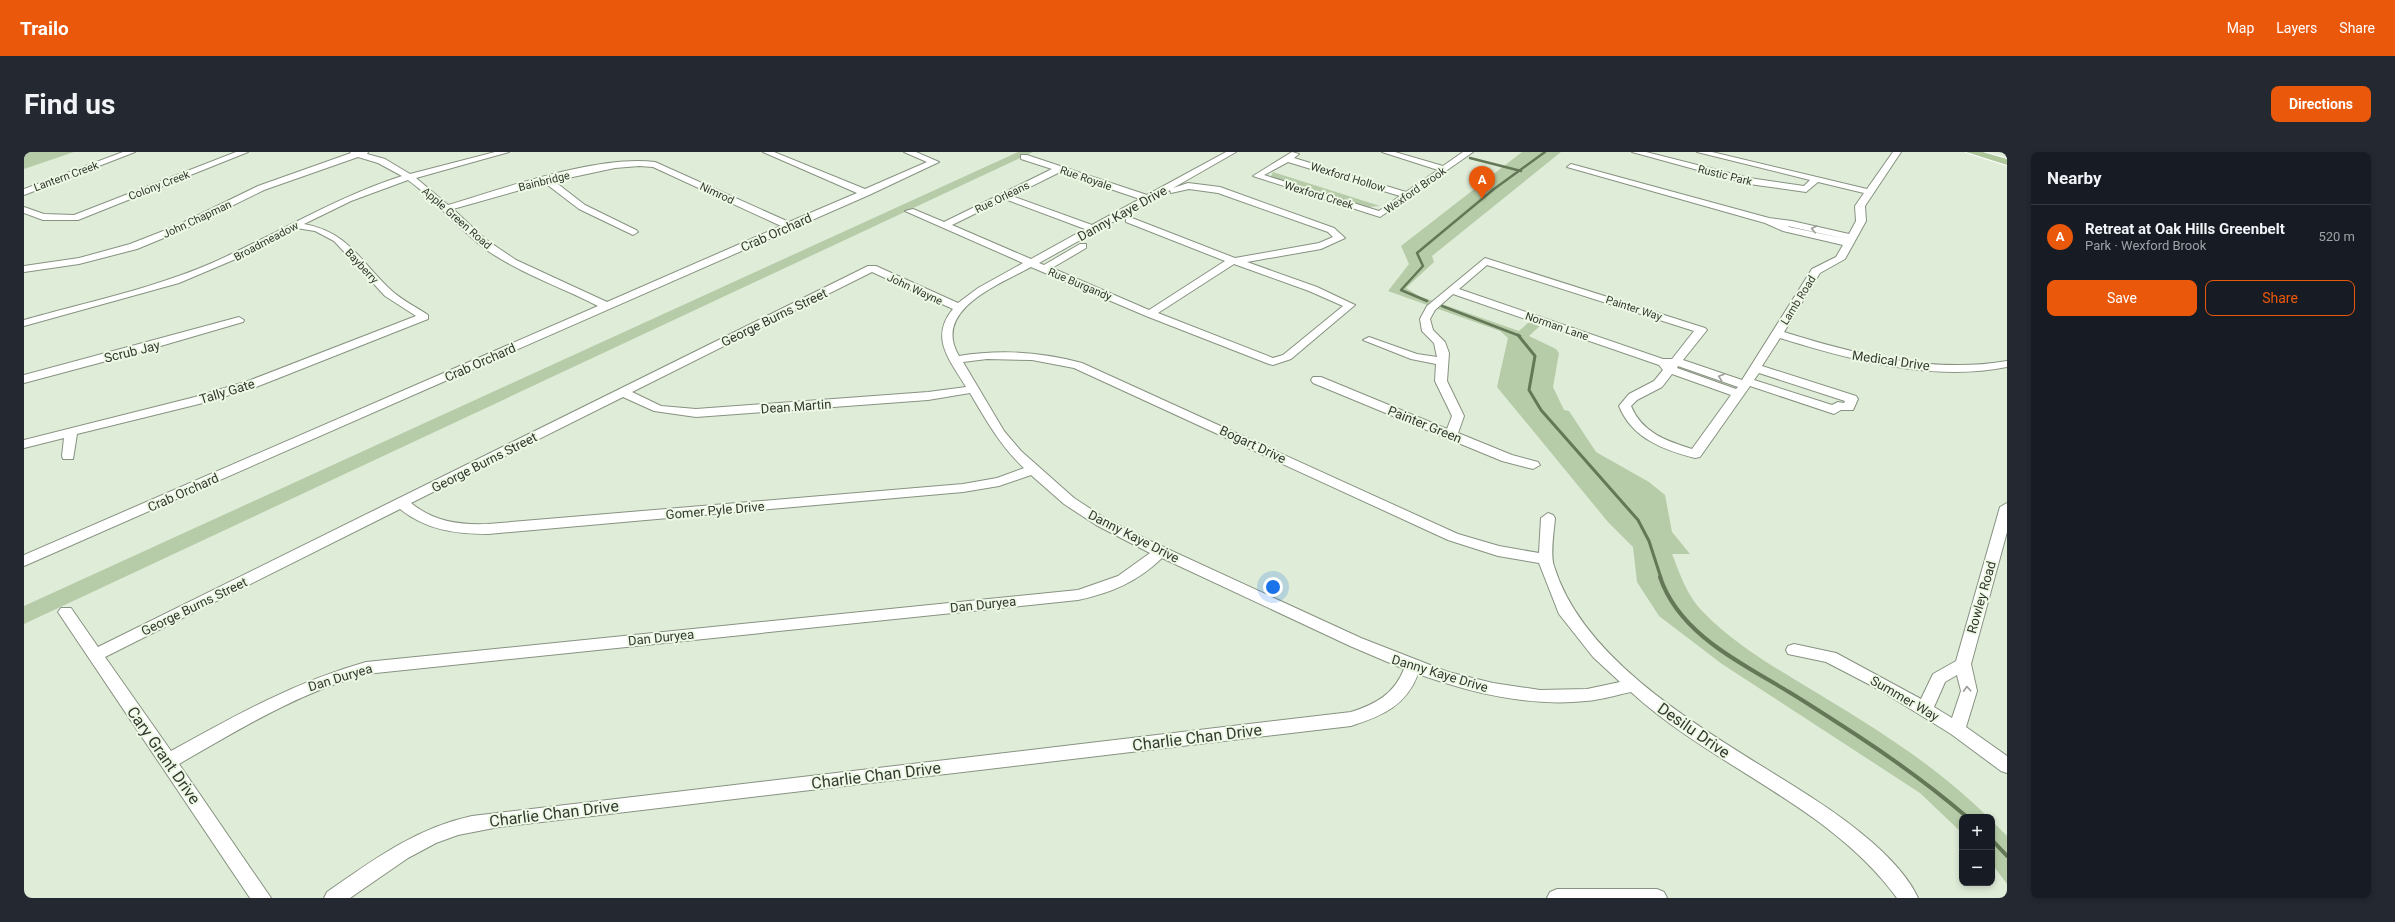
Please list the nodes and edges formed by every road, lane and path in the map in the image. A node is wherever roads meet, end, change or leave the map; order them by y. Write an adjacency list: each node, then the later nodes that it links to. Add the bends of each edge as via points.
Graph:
1 (132, 152): 28 (street, Lantern Creek)
2 (244, 152): 35 (street, Colony Creek, via 75,218 43,217)
3 (505, 152): 25 (street, Broadmeadow)
4 (768, 152): 29 (street)
5 (908, 152): 29 (street, Crab Orchard, via 935,162)
6 (1232, 152): 33 (street, Danny Kaye Drive)
7 (1299, 152): 19 (street)
8 (1386, 152): 24 (street)
9 (1469, 152): 24 (street, Wexford Brook)
10 (1636, 152): 27 (street, Rustic Park, via 1798,190 1806,189)
11 (1701, 152): 27 (street, Rustic Park)
12 (1897, 152): 30 (street, Lamb Road)
13 (1971, 152): 21 (main road)
14 (1998, 152): 16 (main road)
15 (358, 153): 17 (street, Apple Green Road); 48 (street, John Chapman, via 260,189 169,233 140,244 92,258)
16 (2007, 154)
17 (373, 155): 25 (street, Apple Green Road)
18 (1024, 157): 23 (street, Rue Royale)
19 (1288, 159): 31 (street, Wexford Hollow); 37 (street, Wexford Creek, via 1258,176)
20 (644, 162): 26 (street, Bainbridge); 41 (street, Nimrod)
21 (2007, 162)
22 (1571, 167): 44 (street, via 1768,221 1786,230)
23 (1060, 169): 32 (street, Rue Orleans); 33 (street, Rue Royale)
24 (1444, 169): 31 (street, Wexford Brook)
25 (409, 177): 34 (street, Apple Green Road); 39 (street, Broadmeadow, via 349,198)
26 (547, 180): 34 (street, Bainbridge); 43 (street, via 582,207)
27 (1815, 181): 30 (street, Rustic Park)
28 (24, 192)
29 (866, 192): 41 (street, Crab Orchard)
30 (1868, 194): 44 (street, Lamb Road, via 1860,206 1861,221)
31 (1408, 195): 37 (street, Wexford Brook)
32 (1004, 196): 40 (street, Rue Orleans); 42 (street)
33 (1148, 199): 38 (street, Danny Kaye Drive)
34 (446, 208): 51 (street, Apple Green Road, via 499,254 519,266 582,292)
35 (24, 210)
36 (910, 211): 40 (street, Rue Burgandy)
37 (1380, 214)
38 (1125, 218): 42 (street, Danny Kaye Drive); 45 (street); 45 (street, via 1179,188 1201,186 1220,190 1331,230 1340,238 1321,246); 49 (street)
39 (296, 225): 54 (street, Bayberry, via 316,229 337,239 388,294); 56 (street, Broadmeadow, via 244,253 186,277 135,294)
40 (945, 225): 46 (street, Rue Burgandy)
41 (789, 226): 51 (street, Crab Orchard)
42 (1094, 229): 46 (street, Danny Kaye Drive)
43 (633, 232)
44 (1850, 241): 57 (street, Lamb Road, via 1835,263 1816,271)
45 (1236, 261): 53 (street, via 1230,262); 53 (street, Rue Burgandy, via 1350,305 1281,361 1273,362)
46 (1032, 263): 49 (street, Rue Burgandy); 52 (street, Danny Kaye Drive, via 982,290)
47 (872, 268): 52 (street, John Wayne); 68 (street, George Burns Street)
48 (24, 269)
49 (1044, 269): 53 (street, Rue Burgandy)
50 (1451, 290): 60 (street, Painter Way, via 1431,308 1425,319 1428,331 1444,342); 61 (street, Norman Lane); 61 (street, Painter Way, via 1485,260 1701,330)
51 (607, 306): 81 (street, Crab Orchard)
52 (958, 307): 59 (street, Danny Kaye Drive, via 950,319 946,332 948,345)
53 (1150, 314)
54 (424, 317): 69 (street, Tally Gate, via 252,384 192,402)
55 (239, 320): 64 (street, Scrub Jay)
56 (24, 323)
57 (1777, 333): 62 (street, Medical Drive, via 1842,353 1888,362 1953,367); 63 (street, Lamb Road)
58 (1369, 340): 60 (street, via 1415,357)
59 (956, 360): 67 (street, Danny Kaye Drive); 80 (street, Bogart Drive, via 989,355 1013,355 1051,358 1078,365 1453,537 1498,551)
60 (1443, 361): 70 (street, Painter Way, via 1441,381 1458,416)
61 (1670, 365): 66 (street, Norman Lane); 72 (street, Painter Way, via 1658,384 1633,397 1625,406 1628,417 1638,429 1652,438)
62 (2006, 365)
63 (1756, 368): 66 (street, Lamb Road); 66 (street, Norman Lane, via 1852,399 1849,406 1838,406 1834,410)
64 (24, 379)
65 (1317, 380): 70 (street, Painter Green)
66 (1744, 387): 72 (street, Lamb Road)
67 (973, 389): 68 (street, Dean Martin, via 928,396 696,413 676,413 650,408); 75 (street, Danny Kaye Drive, via 999,432)
68 (623, 392): 76 (street, George Burns Street)
69 (71, 431): 71 (street, Tally Gate); 73 (street)
70 (1451, 435): 74 (street, Painter Green, via 1507,458)
71 (24, 444)
72 (1695, 454)
73 (68, 456)
74 (1533, 465)
75 (1032, 470): 76 (street, Gomer Pyle Drive, via 999,482 963,488 488,529 442,526 424,520); 79 (street, Danny Kaye Drive, via 1069,501 1101,522)
76 (402, 503): 84 (street, George Burns Street)
77 (2007, 507): 85 (street, Rowley Road)
78 (1548, 518): 80 (street, Desilu Drive, via 1544,536)
79 (1161, 551): 86 (street, Danny Kaye Drive); 90 (street, Dan Duryea, via 1128,580 1078,595 366,668 314,683 280,698)
80 (1545, 559): 87 (street, Desilu Drive, via 1548,574 1562,604 1578,629)
81 (24, 561)
82 (66, 612): 84 (street, Cary Grant Drive)
83 (1794, 650): 88 (street, Summer Way, via 1830,657)
84 (95, 655): 90 (street, Cary Grant Drive)
85 (1963, 664): 88 (street, via 1939,678); 89 (street, Rowley Road, one-way to 85, via 1968,691)
86 (1413, 667): 87 (street, Danny Kaye Drive, via 1471,685 1527,694 1591,694); 93 (street, Charlie Chan Drive, via 1401,694 1373,712 1351,719 499,819 468,825 444,831 419,842)
87 (1633, 685): 96 (street, Desilu Drive, via 1704,739 1828,817 1873,857)
88 (1925, 708): 89 (street, Summer Way)
89 (1957, 729): 91 (street, Summer Way)
90 (169, 761): 92 (street, Cary Grant Drive)
91 (2007, 766)
92 (261, 898)
93 (334, 898)
94 (1557, 898): 95 (street)
95 (1656, 898)
96 (1908, 898)

